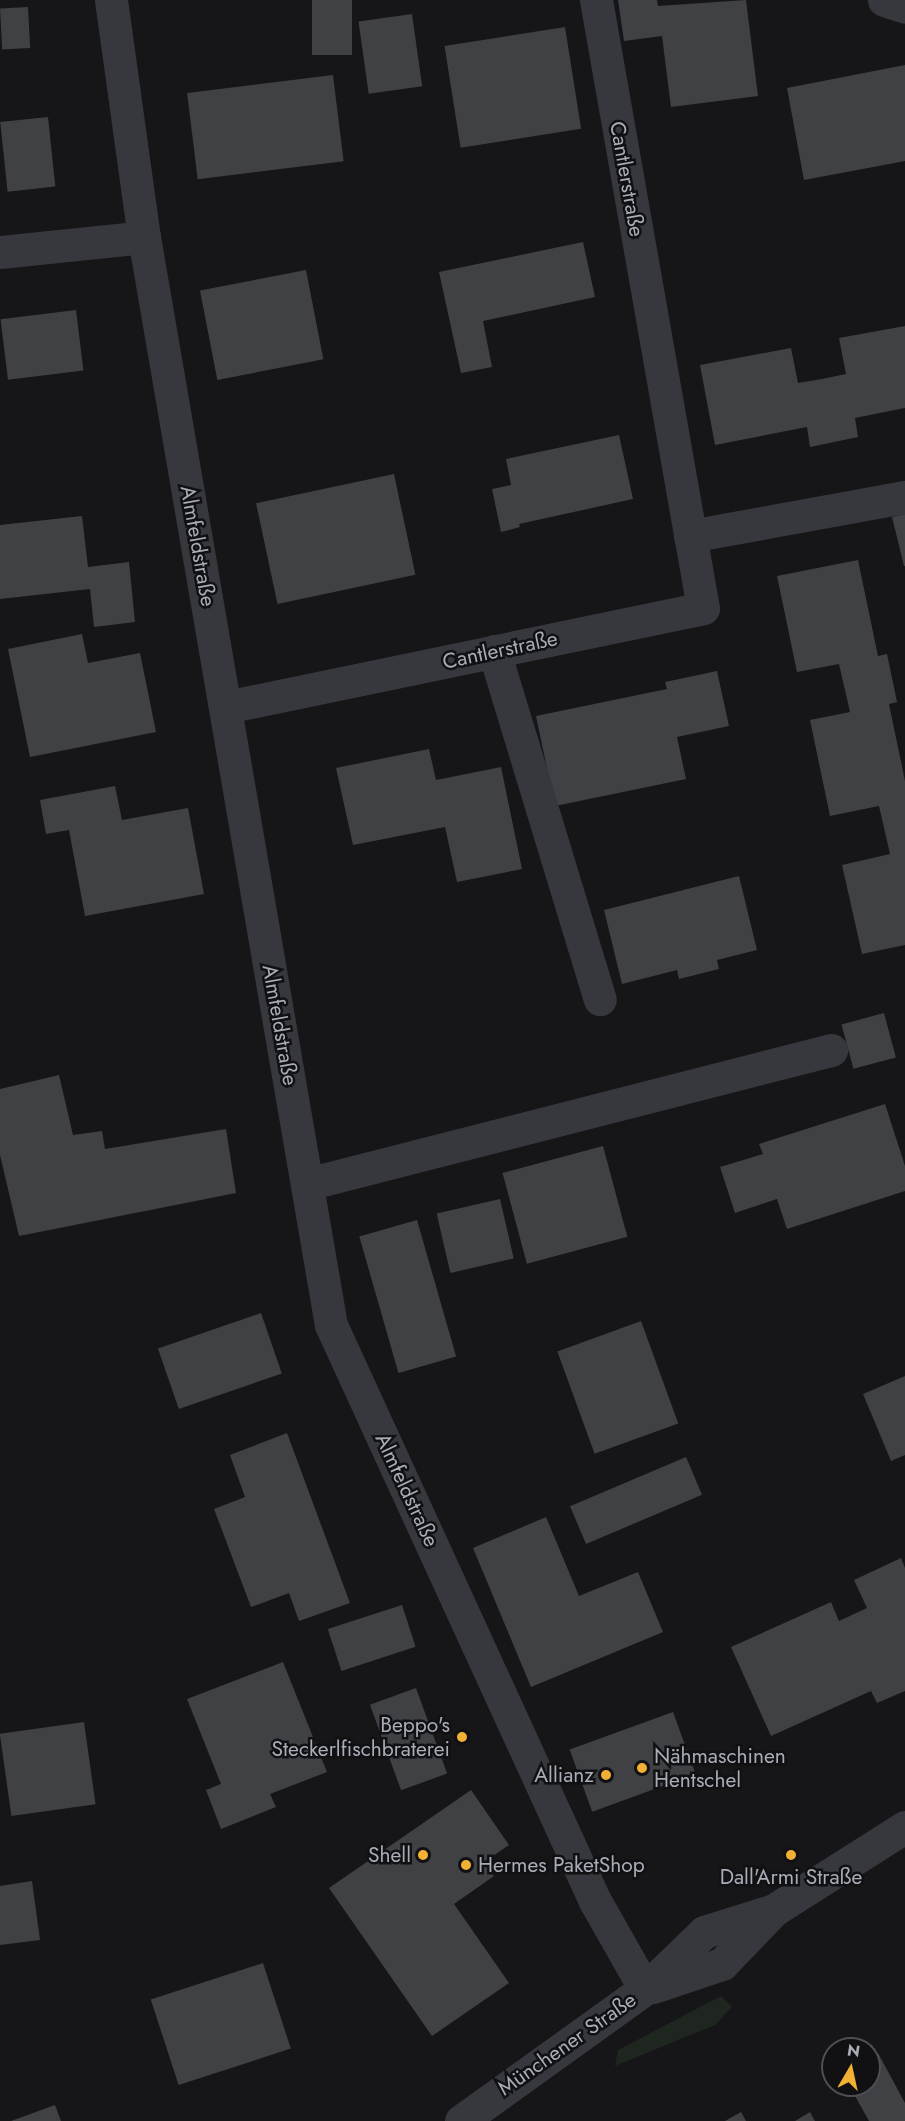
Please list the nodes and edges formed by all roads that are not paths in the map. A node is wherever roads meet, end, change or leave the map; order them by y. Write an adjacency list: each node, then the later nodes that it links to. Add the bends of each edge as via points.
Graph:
1 (111, 0): 5 (street, Almfeldstraße)
2 (596, 0): 8 (street, Cantlerstraße)
3 (884, 0): 4 (street)
4 (905, 7)
5 (144, 237): 6 (street); 10 (street, Almfeldstraße)
6 (0, 252)
7 (905, 497): 8 (street)
8 (690, 536): 9 (street, Cantlerstraße, via 703,608)
9 (494, 651): 10 (street, Cantlerstraße); 11 (street)
10 (226, 707): 13 (street, Almfeldstraße)
11 (600, 999)
12 (831, 1050): 13 (street)
13 (307, 1184): 15 (street, Almfeldstraße, via 331,1324 595,1901)
14 (905, 1827): 15 (street, Münchener Straße, via 774,1910 722,1964)
15 (645, 1989): 16 (street, Münchener Straße)
16 (461, 2121)

